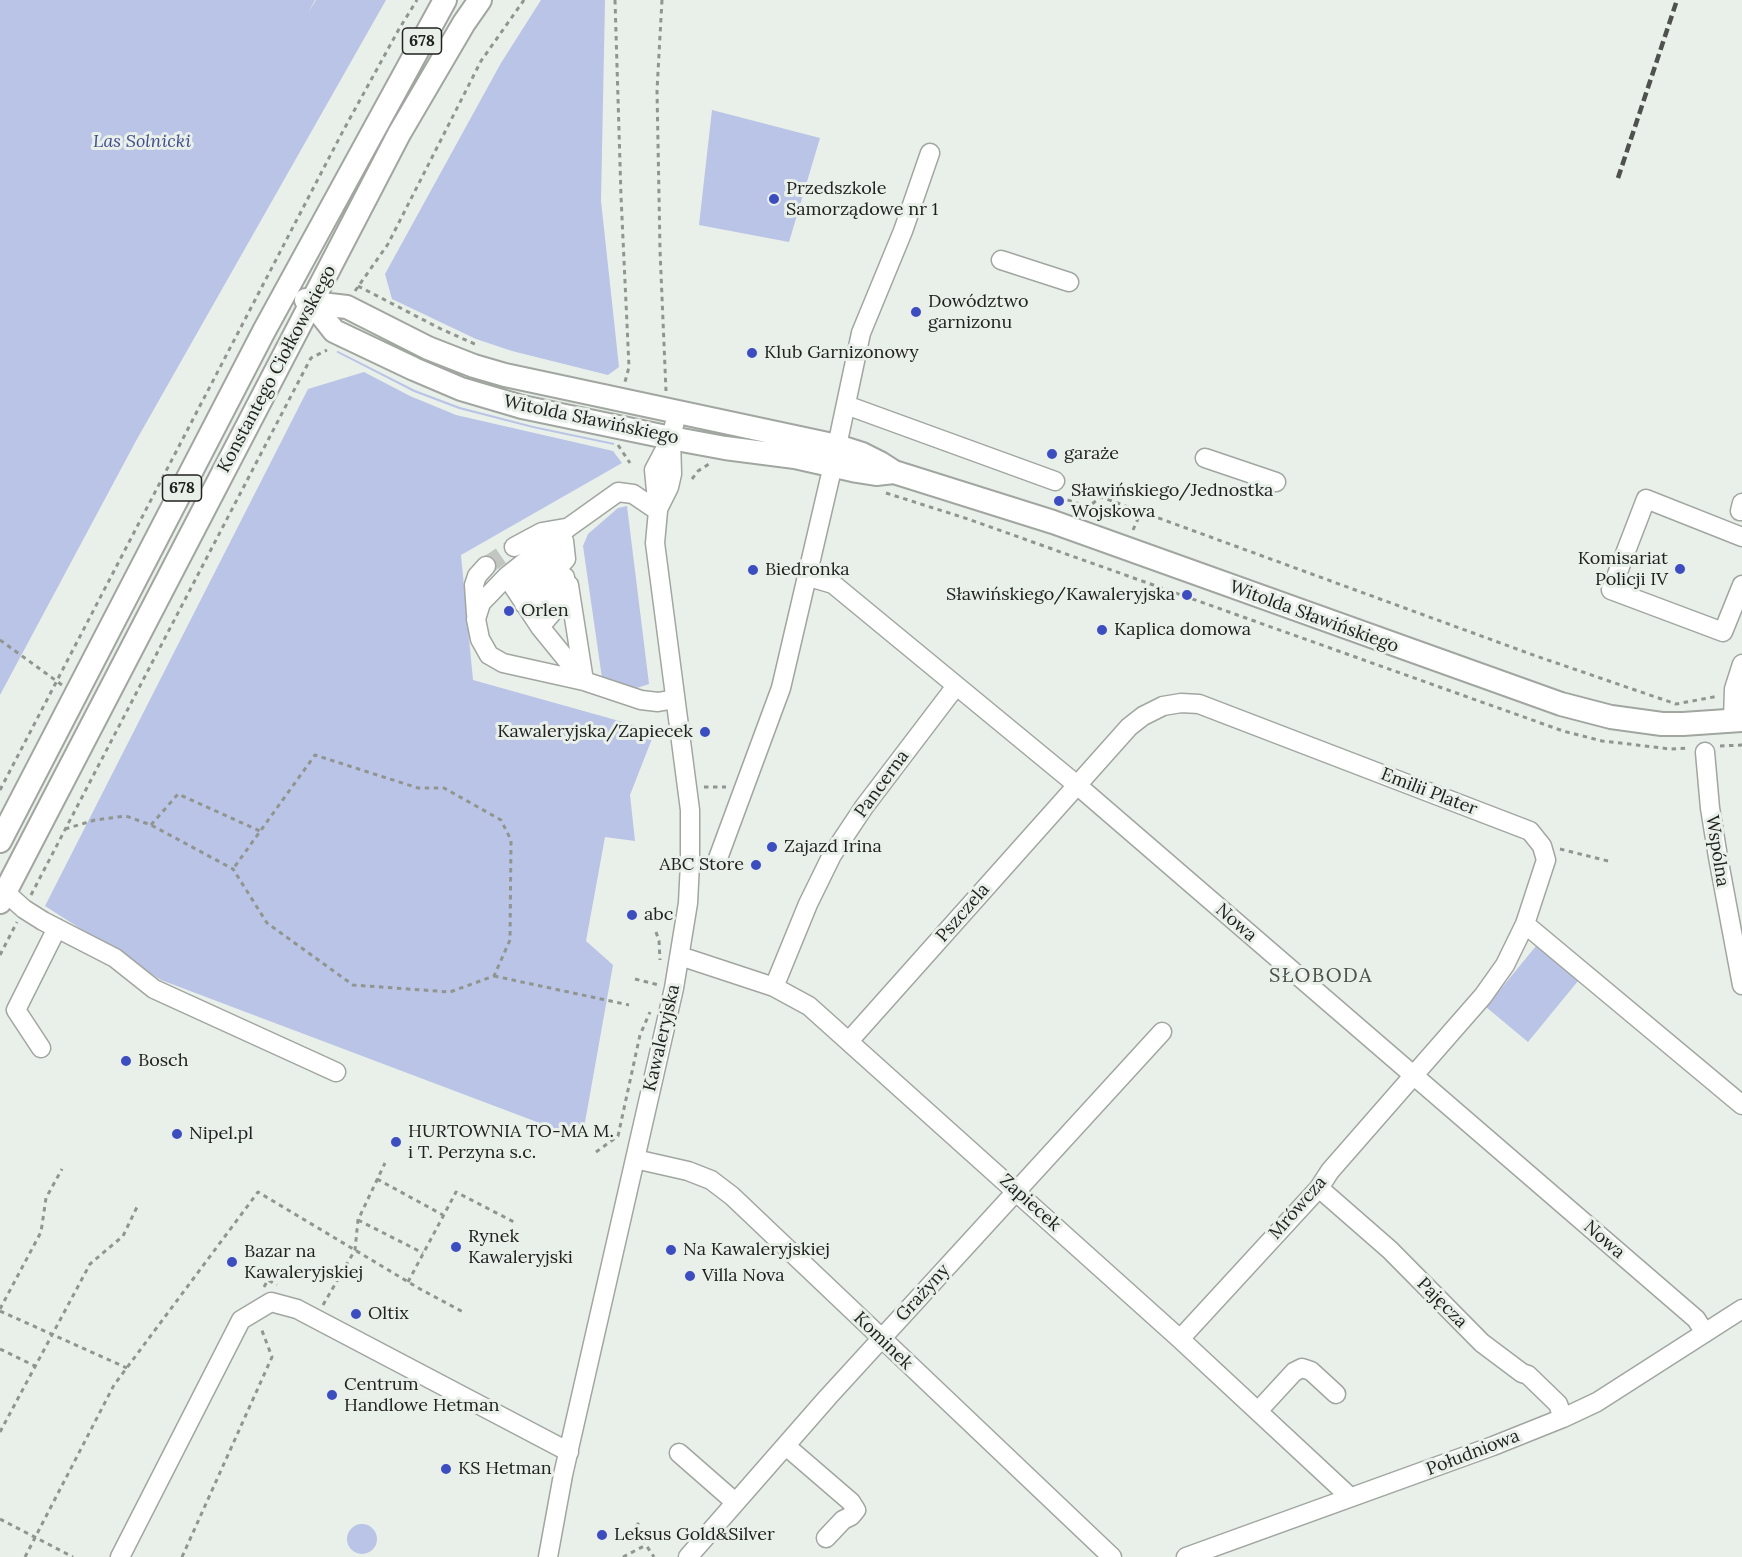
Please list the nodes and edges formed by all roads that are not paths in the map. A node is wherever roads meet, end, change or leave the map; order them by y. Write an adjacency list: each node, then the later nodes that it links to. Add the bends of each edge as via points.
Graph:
1 (445, 0): 3 (main road, Konstantego Ciołkowskiego / 678)
2 (480, 0): 4 (main road, Konstantego Ciołkowskiego / 678)
3 (399, 82): 4 (main road); 8 (main road, Konstantego Ciołkowskiego / 678)
4 (421, 95): 9 (main road, Konstantego Ciołkowskiego / 678)
5 (930, 153): 10 (street, via 861,333)
6 (1001, 260): 7 (street)
7 (1069, 282)
8 (286, 289): 9 (main road, Witolda Sławińskiego); 35 (main road, Konstantego Ciołkowskiego / 678)
9 (312, 303): 11 (main road, Witolda Sławińskiego, via 347,307 428,348 505,375); 12 (main road, Witolda Sławińskiego, via 334,331 461,389); 37 (main road, Konstantego Ciołkowskiego / 678)
10 (846, 405): 13 (street); 15 (street)
11 (672, 406): 12 (street, Kawaleryjska); 13 (main road, Witolda Sławińskiego)
12 (671, 438): 13 (main road, Witolda Sławińskiego, via 795,457); 18 (street, Kawaleryjska, via 672,474)
13 (835, 456): 24 (street); 32 (main road, Witolda Sławińskiego, via 876,474 894,472 1053,522 1562,705 1662,724)
14 (1205, 458): 16 (street)
15 (1055, 481)
16 (1276, 482)
17 (1742, 503): 19 (street)
18 (658, 511): 22 (street, via 633,494 618,492); 31 (street, Kawaleryjska, via 655,543)
19 (1742, 512)
20 (1742, 537): 25 (street, via 1646,499 1611,590 1723,632)
21 (514, 547): 22 (street, via 542,532)
22 (567, 559): 26 (street); 26 (street); 26 (street); 29 (street)
23 (486, 566): 27 (street, via 474,585)
24 (808, 577): 30 (street, Nowa, via 833,584); 36 (street, via 782,688)
25 (1742, 585)
26 (524, 603): 27 (street, via 481,603); 29 (street)
27 (476, 619): 29 (street, via 480,639 489,655 503,663)
28 (1742, 664): 32 (street, via 1734,689)
29 (584, 681): 31 (street, via 641,700)
30 (956, 686): 34 (street, Nowa); 43 (street, Pancerna, via 832,855)
31 (675, 699): 41 (street, Kawaleryjska, via 690,810 690,863)
32 (1738, 720)
33 (1705, 749): 38 (street, Wspólna, via 1710,808)
34 (1077, 785): 39 (street, Emilii Plater, via 1143,716 1163,706 1200,704 1530,831 1542,846 1546,860); 45 (street, Pszczela); 48 (street, Nowa)
35 (0, 841)
36 (717, 861)
37 (2, 893): 40 (street)
38 (1735, 917): 42 (street, Wspólna)
39 (1525, 924): 48 (street, Emilii Plater, via 1505,965 1483,996); 49 (street)
40 (57, 928): 46 (street, via 16,1010); 47 (street, via 115,958 154,989)
41 (680, 956): 43 (street, Zapiecek); 50 (street, Kawaleryjska)
42 (1742, 985)
43 (774, 987): 45 (street, Zapiecek, via 809,1005)
44 (1162, 1032): 52 (street, Grażyny)
45 (849, 1041): 52 (street, Zapiecek)
46 (41, 1048)
47 (336, 1072)
48 (1413, 1076): 51 (street, Mrówcza); 54 (street, Nowa, via 1695,1319)
49 (1742, 1105)
50 (635, 1159): 55 (street, Kominek, via 711,1180); 61 (street, Kawaleryjska)
51 (1319, 1188): 56 (street, Mrówcza); 59 (street, Pajęcza, via 1390,1250 1482,1343 1528,1375 1558,1404)
52 (1016, 1191): 55 (street, Grażyny); 56 (street, Zapiecek)
53 (1742, 1309): 54 (street, Południowa)
54 (1705, 1333): 59 (street, Południowa, via 1597,1402)
55 (881, 1339): 60 (street, Grażyny); 69 (street, Kominek)
56 (1180, 1339): 58 (street, Zapiecek)
57 (1336, 1394): 58 (street, via 1311,1371 1302,1368)
58 (1259, 1410): 63 (street, Zapiecek)
59 (1563, 1418): 63 (street, Południowa)
60 (786, 1446): 64 (street, Grażyny); 65 (street, via 856,1510)
61 (569, 1452): 66 (street, via 297,1309 271,1302 241,1320); 67 (street, Kawaleryjska)
62 (679, 1453): 64 (street)
63 (1350, 1497): 70 (street, Południowa)
64 (735, 1502): 68 (street, Grażyny)
65 (826, 1538)
66 (120, 1557)
67 (548, 1557)
68 (688, 1557)
69 (1112, 1557)
70 (1186, 1557)

